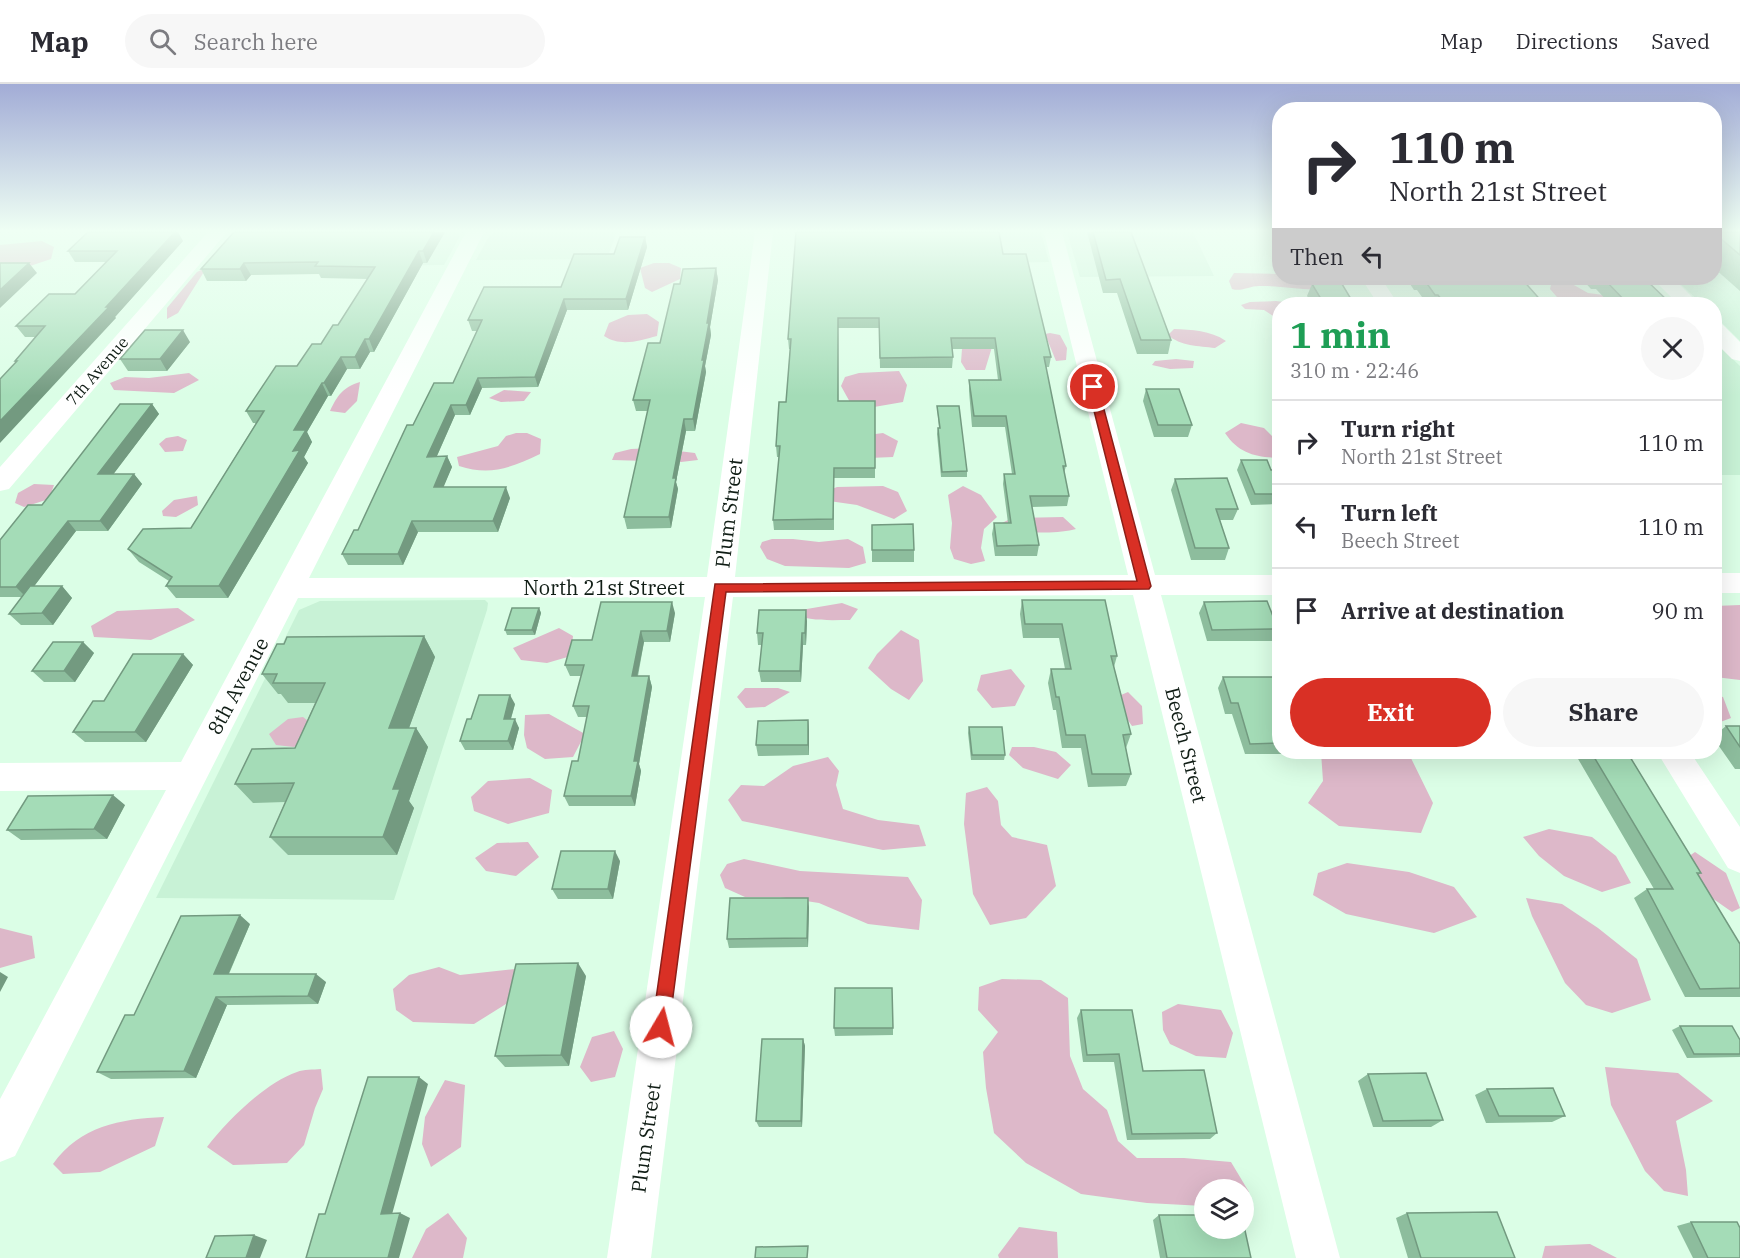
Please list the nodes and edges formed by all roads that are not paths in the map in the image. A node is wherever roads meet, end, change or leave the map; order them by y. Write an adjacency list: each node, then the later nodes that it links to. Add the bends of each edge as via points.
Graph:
1 (171, 287): 7 (street, 7th Avenue)
2 (446, 287): 13 (street, 8th Avenue)
3 (758, 287): 12 (street, Plum Street)
4 (1067, 287): 11 (street, Beech Street)
5 (1722, 337): 6 (street)
6 (1740, 354)
7 (0, 483)
8 (1722, 583): 9 (street)
9 (1740, 583)
10 (1272, 585): 11 (street, North 21st Street)
11 (1144, 586): 12 (street, North 21st Street); 20 (street, Beech Street)
12 (720, 587): 13 (street, North 21st Street); 19 (street, Plum Street)
13 (289, 588): 15 (street, 8th Avenue)
14 (1677, 759): 17 (street)
15 (191, 776): 16 (street); 18 (street, 8th Avenue)
16 (0, 777)
17 (1740, 857)
18 (0, 1141)
19 (629, 1258)
20 (1318, 1258)

